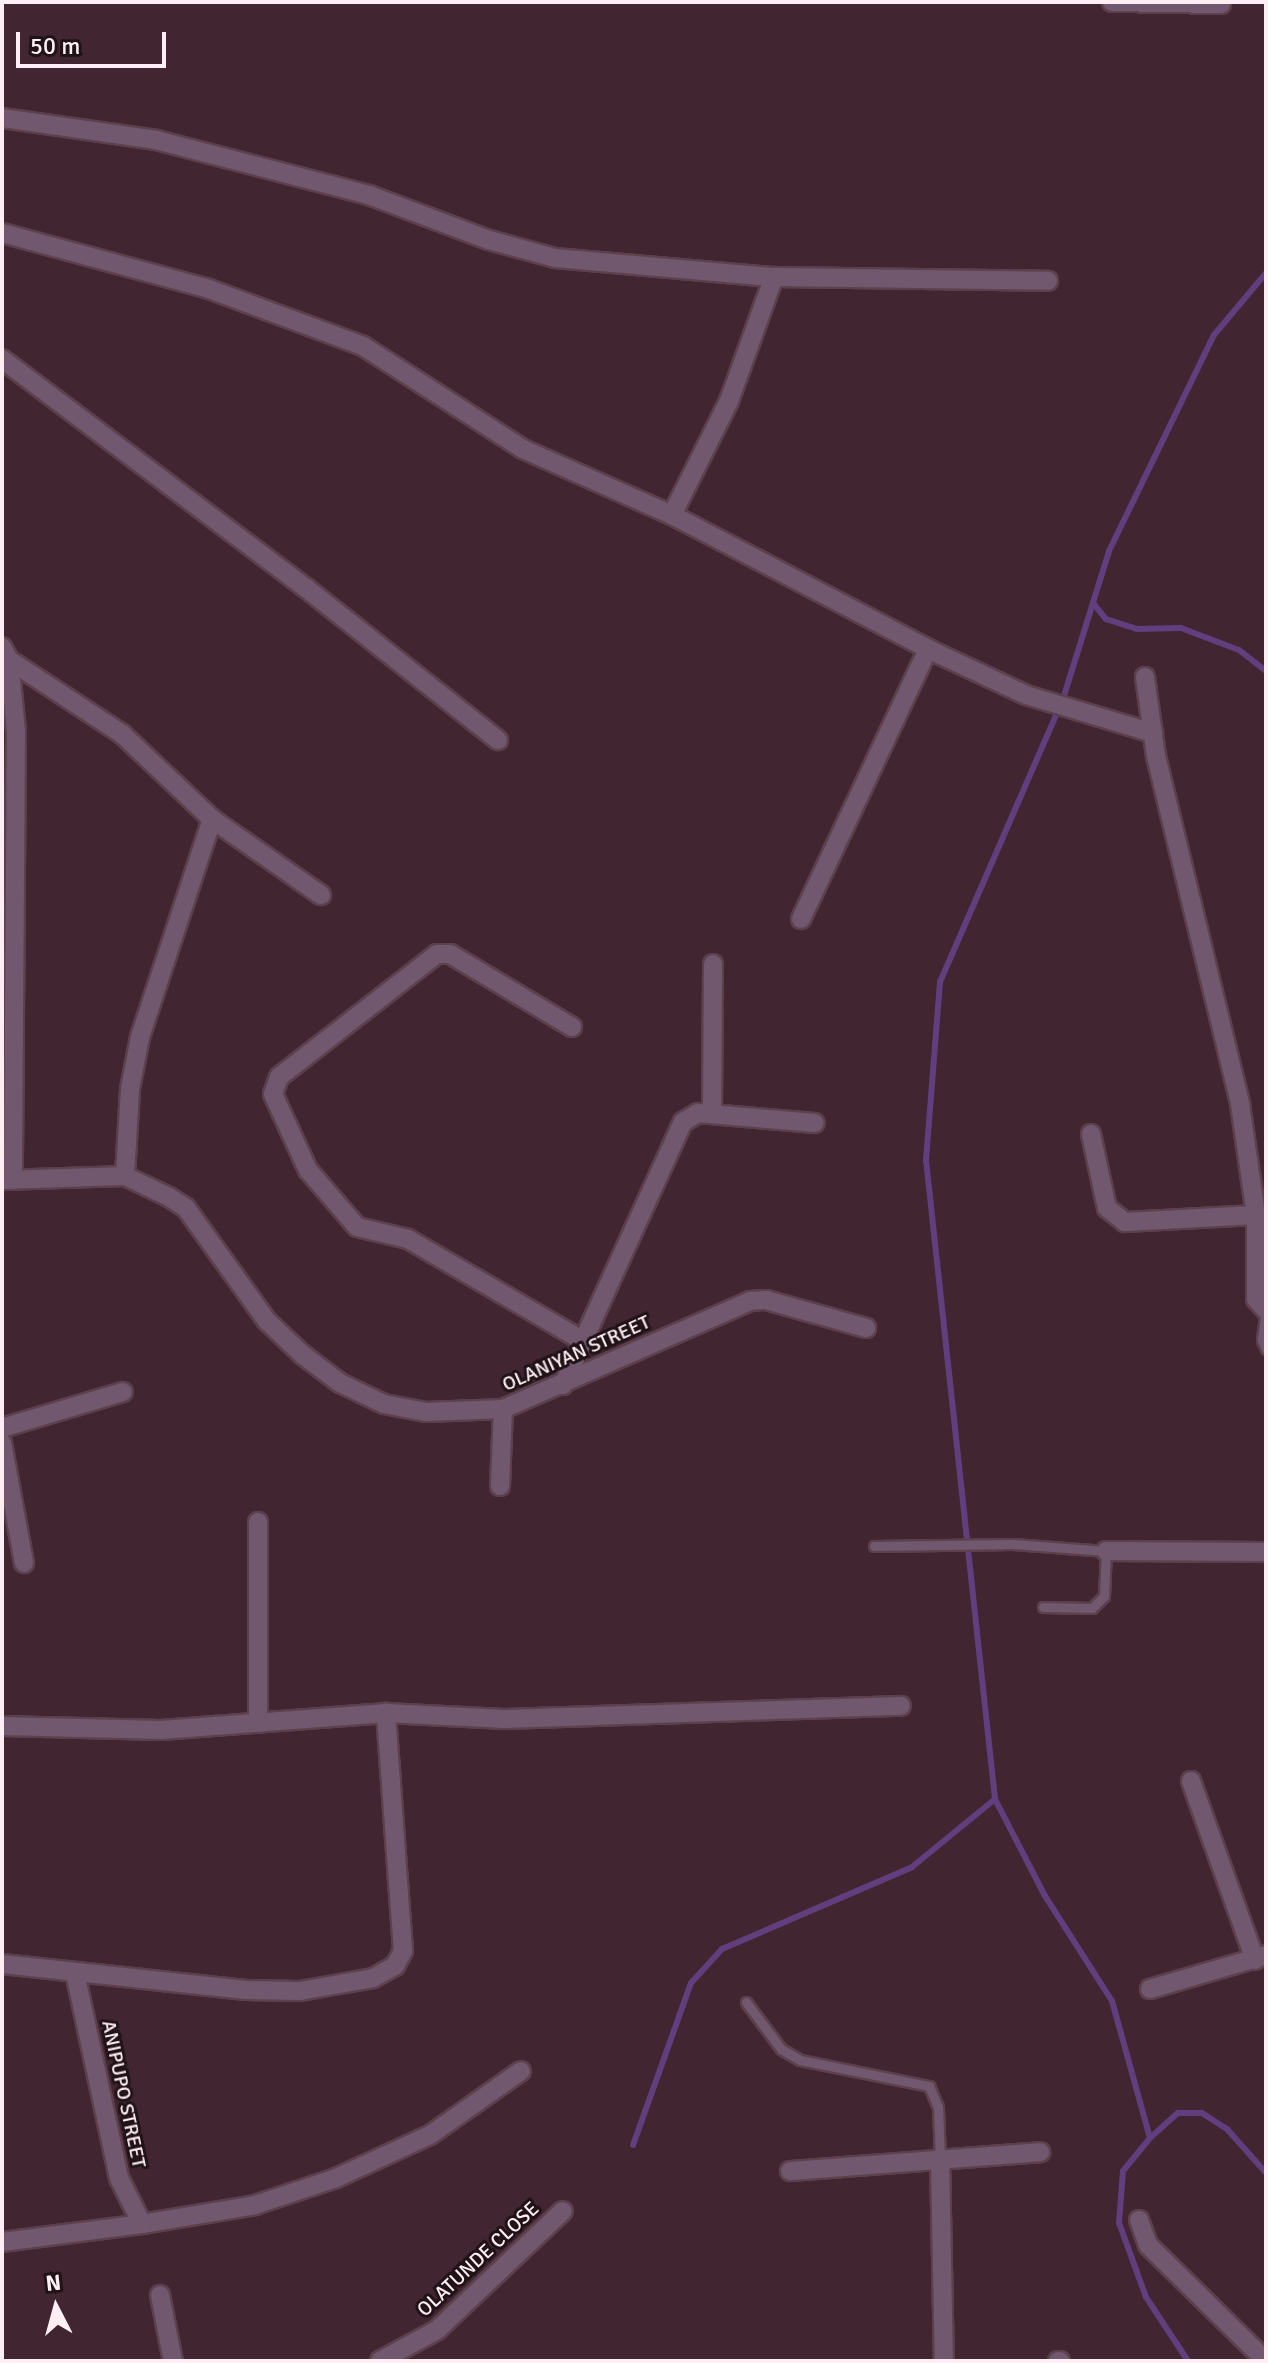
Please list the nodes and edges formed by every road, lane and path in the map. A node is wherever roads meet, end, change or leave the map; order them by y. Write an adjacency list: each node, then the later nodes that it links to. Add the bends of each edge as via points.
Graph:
1 (1112, 2): 2 (street)
2 (1221, 4)
3 (2, 118): 5 (street, via 156,140 369,195 489,240 555,258)
4 (2, 233): 8 (street, via 209,289 363,346 523,449)
5 (774, 277): 6 (street); 8 (street, via 729,401)
6 (1048, 281)
7 (2, 359): 13 (street)
8 (672, 515): 9 (street)
9 (928, 649): 12 (street, via 1026,695); 16 (street)
10 (6, 653): 14 (street, via 122,734); 23 (street, via 16,731)
11 (1145, 677): 12 (street)
12 (1153, 733): 24 (street, via 1240,1104)
13 (498, 740)
14 (212, 819): 15 (street); 22 (street, via 140,1037 130,1089)
15 (321, 895)
16 (801, 919)
17 (713, 964): 19 (street)
18 (572, 1027): 27 (street, via 450,954 437,954 279,1077 273,1094 308,1170 357,1227 408,1239)
19 (712, 1113): 20 (street); 27 (street, via 698,1113 683,1122)
20 (815, 1123)
21 (1091, 1134): 24 (street, via 1107,1208 1125,1222)
22 (125, 1176): 23 (street, OLANIYAN STREET); 31 (street, OLANIYAN STREET, via 186,1208 267,1321 340,1383 384,1404 426,1412)
23 (7, 1180)
24 (1256, 1215): 25 (street, via 1256,1299)
25 (1266, 1310): 28 (lane)
26 (866, 1328): 29 (street, OLANIYAN STREET, via 766,1300 750,1301)
27 (580, 1339): 29 (street)
28 (1266, 1349)
29 (563, 1385): 31 (street, OLANIYAN STREET)
30 (123, 1392): 32 (street)
31 (503, 1409): 34 (street)
32 (2, 1428)
33 (2, 1443): 39 (street)
34 (500, 1486)
35 (258, 1522): 43 (street)
36 (874, 1546): 37 (lane, via 1013,1544)
37 (1106, 1551): 38 (street); 40 (lane, via 1104,1596 1092,1608)
38 (1266, 1552)
39 (24, 1563)
40 (1043, 1607)
41 (901, 1706): 42 (street, via 505,1719)
42 (386, 1713): 43 (street); 48 (street, via 403,1951 395,1966 373,1978 300,1991)
43 (258, 1723): 44 (street, via 161,1730)
44 (2, 1726)
45 (1191, 1781): 46 (street)
46 (1261, 1957): 49 (street)
47 (2, 1964): 48 (street)
48 (75, 1973): 57 (street, ANIPUPO STREET, via 119,2178)
49 (1150, 1989)
50 (746, 2002): 53 (lane, via 781,2049 800,2060 929,2086 938,2107)
51 (521, 2071): 57 (street, via 430,2135 336,2178 255,2205)
52 (1040, 2152): 53 (street)
53 (940, 2158): 54 (street); 62 (street)
54 (790, 2171)
55 (563, 2211): 61 (street, OLATUNDE CLOSE, via 437,2330)
56 (1139, 2220): 63 (street, via 1148,2245)
57 (142, 2224): 58 (street)
58 (2, 2242)
59 (160, 2295): 60 (street)
60 (173, 2361)
61 (380, 2361)
62 (944, 2361)
63 (1266, 2361)

